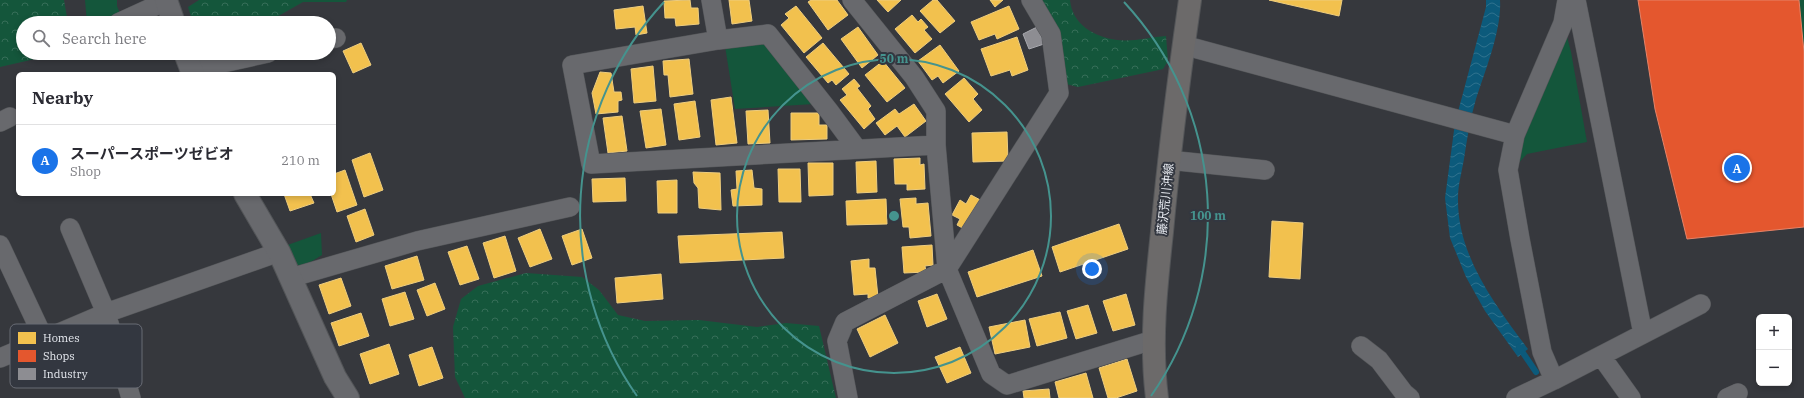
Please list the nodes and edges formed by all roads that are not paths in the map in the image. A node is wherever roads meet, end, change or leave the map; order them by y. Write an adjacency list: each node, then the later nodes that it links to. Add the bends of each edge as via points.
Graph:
1 (711, 0): 10 (street)
2 (852, 0): 15 (street, via 914,77 936,111)
3 (1031, 0): 24 (street, via 1051,34 1059,93)
4 (1190, 0): 11 (main road, 藤沢荒川沖線)
5 (1567, 0): 14 (street, via 1563,23)
6 (1576, 0): 31 (street)
7 (166, 1): 8 (street); 9 (street)
8 (133, 16)
9 (171, 16)
10 (718, 40): 16 (street, via 768,34); 16 (street, via 572,66 591,164)
11 (1184, 45): 14 (street); 17 (main road, 藤沢荒川沖線)
12 (226, 60): 13 (street)
13 (190, 66)
14 (1515, 135): 37 (street, via 1508,170 1542,352)
15 (936, 145): 16 (street); 24 (street)
16 (856, 149)
17 (1168, 160): 18 (street); 32 (main road, 藤沢荒川沖線)
18 (1266, 170)
19 (246, 196): 23 (street)
20 (570, 207): 25 (street, via 417,241)
21 (70, 228): 27 (street)
22 (0, 245): 28 (street)
23 (279, 252): 25 (street); 27 (street)
24 (946, 269): 32 (street, via 991,374 1007,385); 41 (street, via 845,322 837,341)
25 (290, 278): 40 (street, via 335,377)
26 (1701, 304): 31 (street)
27 (106, 314): 29 (street); 30 (street)
28 (37, 324)
29 (81, 324)
30 (109, 324)
31 (1643, 334): 35 (street)
32 (1153, 340): 42 (main road, 藤沢荒川沖線)
33 (1361, 346): 43 (street, via 1379,360)
34 (10, 354): 36 (street)
35 (1601, 356): 37 (street); 45 (street)
36 (0, 358)
37 (1554, 380): 44 (street)
38 (128, 388): 39 (street)
39 (131, 398)
40 (348, 398)
41 (848, 398)
42 (1157, 398)
43 (1410, 398)
44 (1516, 398)
45 (1631, 398)

